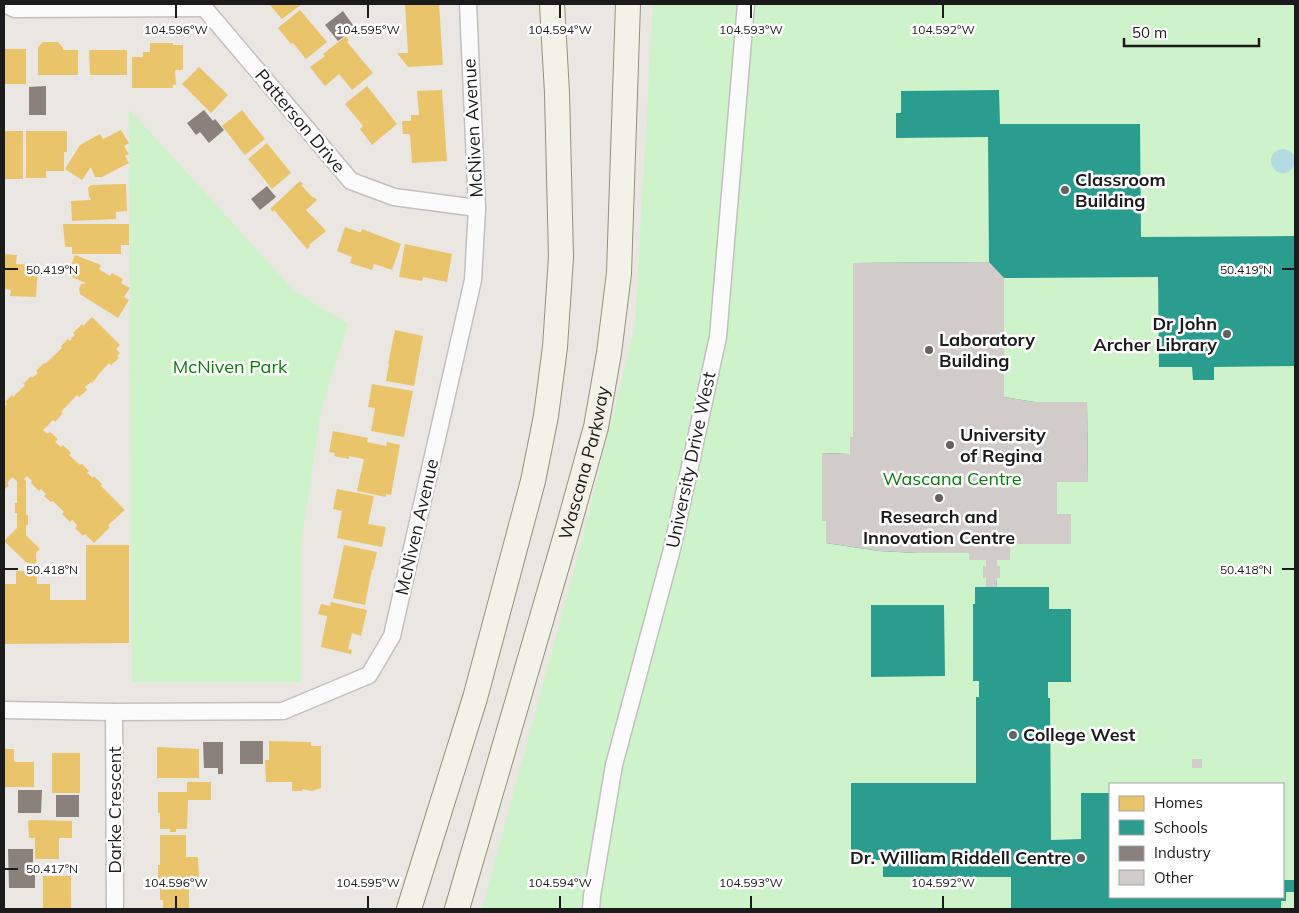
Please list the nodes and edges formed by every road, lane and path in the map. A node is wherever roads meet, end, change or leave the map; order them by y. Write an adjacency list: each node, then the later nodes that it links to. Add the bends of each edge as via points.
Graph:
1 (4, 4): 5 (street, Patterson Drive, via 15,9)
2 (468, 4): 7 (street, McNiven Avenue)
3 (628, 4): 12 (main road, Wascana Parkway, via 619,273 596,427)
4 (746, 4): 13 (street, University Drive West, via 718,337 672,549 614,765)
5 (202, 6): 7 (street, Patterson Drive, via 351,181 394,197)
6 (553, 8): 11 (main road, via 561,257 546,416 533,481 475,698)
7 (476, 208): 9 (street, McNiven Avenue, via 473,280 392,636 369,675 283,711)
8 (4, 710): 9 (street, McNiven Avenue)
9 (114, 712): 10 (street, Darke Crescent)
10 (115, 909)
11 (409, 909)
12 (457, 909)
13 (591, 909)

